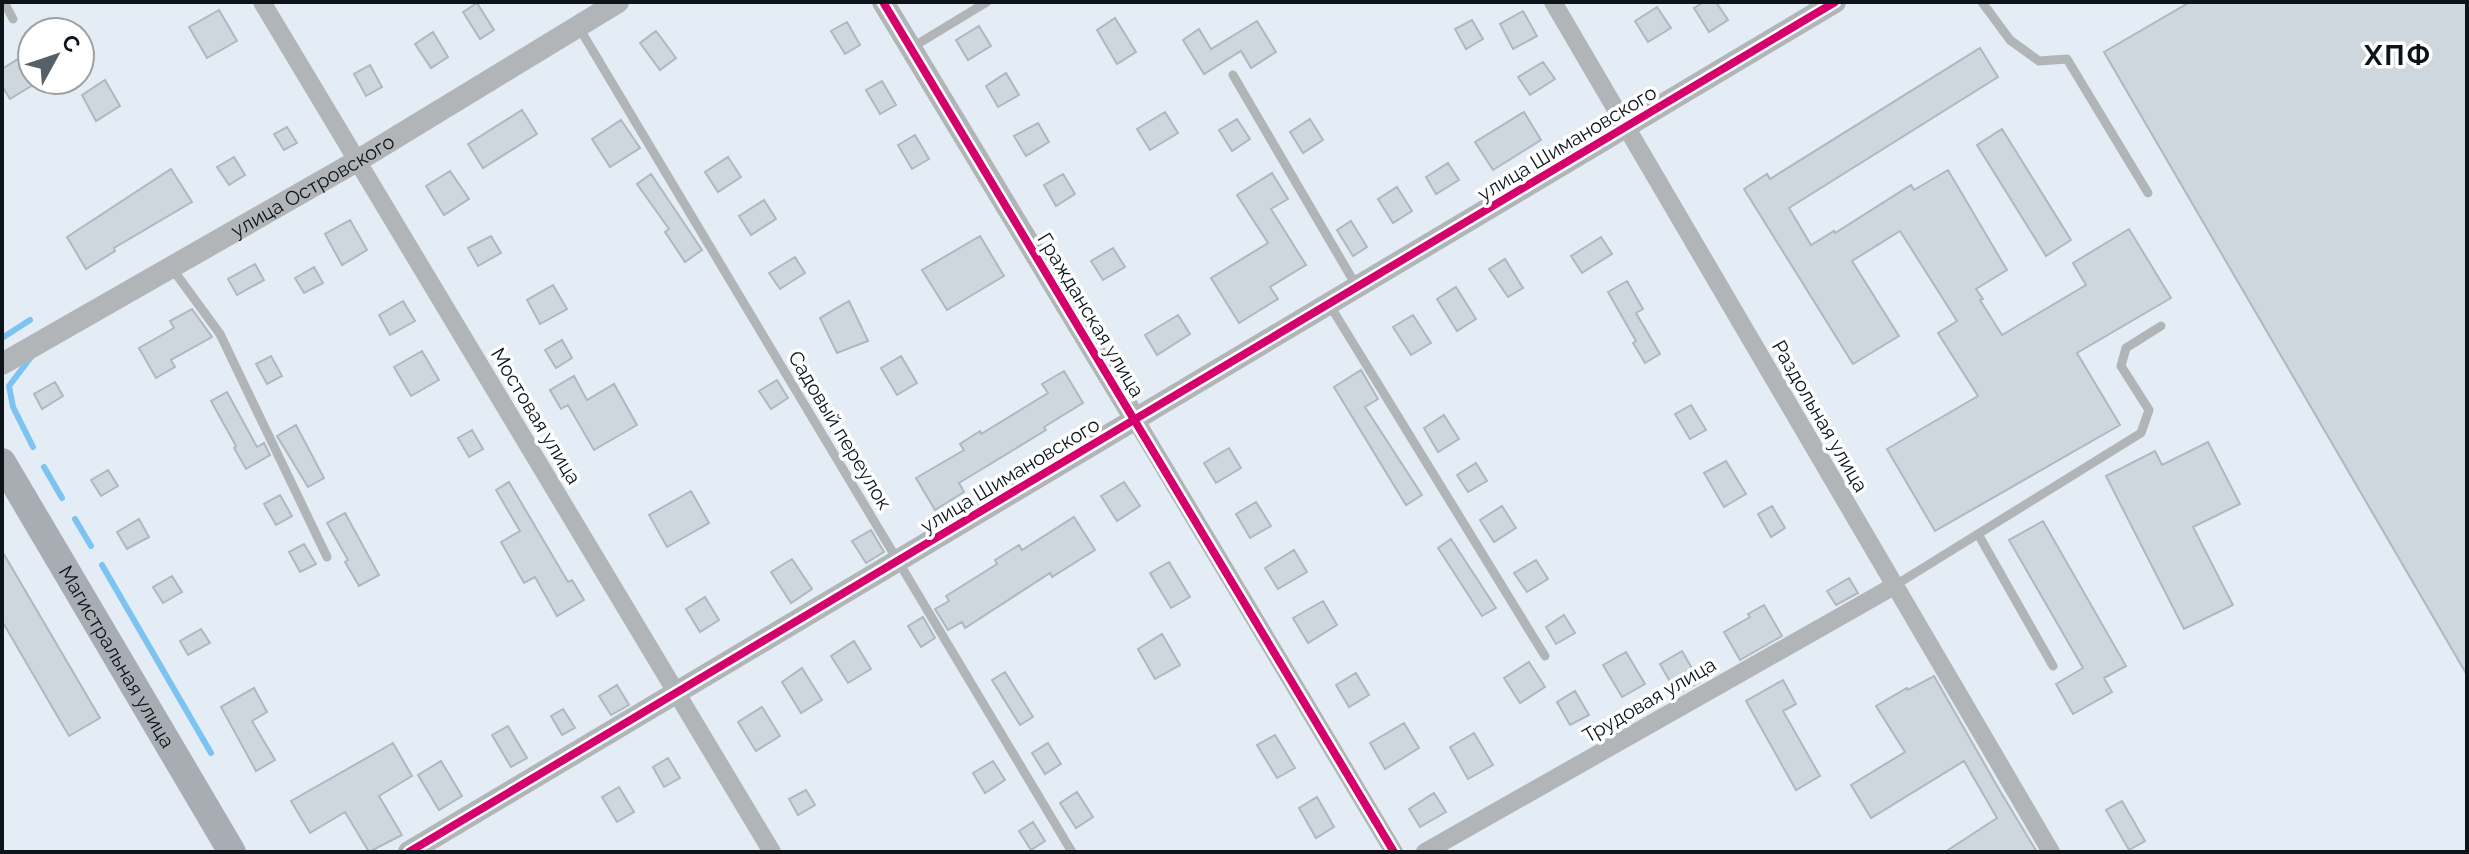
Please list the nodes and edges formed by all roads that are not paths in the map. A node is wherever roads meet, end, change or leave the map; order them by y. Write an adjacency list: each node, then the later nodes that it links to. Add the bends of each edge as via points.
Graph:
1 (4, 2): 9 (lane)
2 (262, 2): 14 (street, Мостовая улица)
3 (883, 2): 11 (street, Гражданская улица)
4 (987, 2): 11 (lane)
5 (1553, 2): 13 (street, Раздольная улица)
6 (1835, 2): 13 (street, улица Шимановского)
7 (1982, 2): 15 (lane, via 2010,40 2039,61 2067,59)
8 (606, 5): 10 (street, улица Островского)
9 (13, 19)
10 (578, 26): 14 (street, улица Островского); 25 (lane, Садовый переулок)
11 (911, 48): 21 (street, Гражданская улица)
12 (1233, 75): 17 (lane)
13 (1625, 127): 17 (street, улица Шимановского); 26 (street, Раздольная улица)
14 (357, 161): 16 (street, улица Островского); 29 (street, Мостовая улица)
15 (2148, 193)
16 (171, 267): 20 (street, улица Островского); 24 (lane, via 220,334)
17 (1357, 287): 18 (street, улица Шимановского)
18 (1329, 304): 21 (street, улица Шимановского); 27 (lane)
19 (2161, 326): 23 (lane, via 2126,348 2121,366 2149,410 2141,433)
20 (2, 364)
21 (1135, 419): 25 (street, улица Шимановского); 34 (street, Гражданская улица)
22 (2, 462): 30 (main road, Магистральная улица)
23 (1978, 534): 26 (lane); 28 (lane)
24 (327, 557)
25 (898, 561): 29 (street, улица Шимановского); 33 (lane, Садовый переулок)
26 (1894, 586): 35 (street, Трудовая улица); 36 (street, Раздольная улица)
27 (1545, 656)
28 (2053, 666)
29 (676, 692): 31 (street, улица Шимановского); 32 (street, Мостовая улица)
30 (232, 852)
31 (409, 852)
32 (772, 852)
33 (1072, 852)
34 (1394, 852)
35 (1425, 852)
36 (2051, 852)

